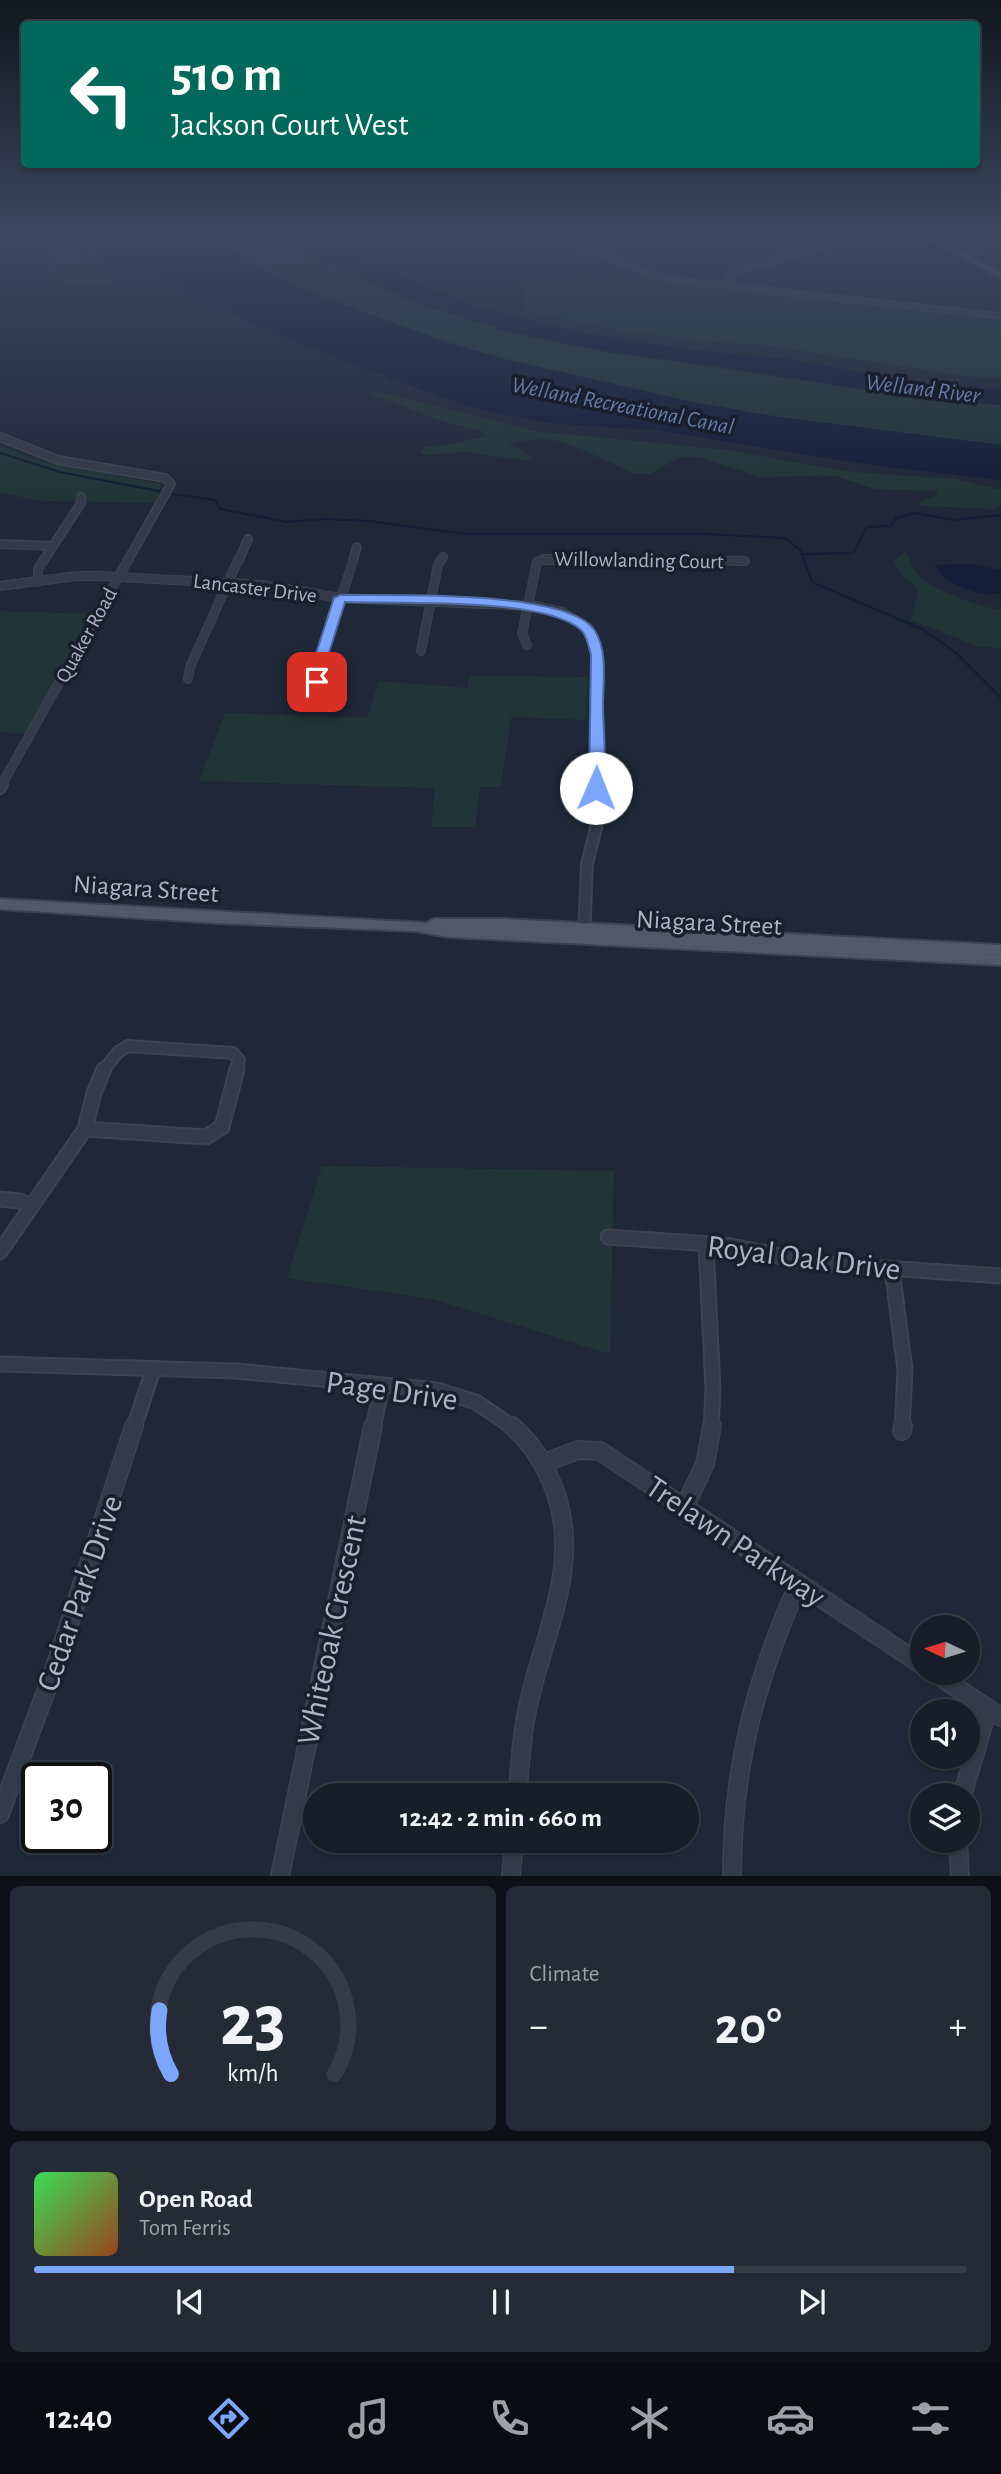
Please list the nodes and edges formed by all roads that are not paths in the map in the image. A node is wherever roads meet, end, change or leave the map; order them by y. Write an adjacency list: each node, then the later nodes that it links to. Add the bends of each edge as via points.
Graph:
1 (0, 437): 9 (street, Quaker Road, via 45,455 172,483)
2 (81, 497): 5 (street)
3 (248, 539): 11 (street)
4 (0, 544): 5 (street)
5 (52, 546): 10 (street, via 38,569)
6 (357, 547): 13 (street)
7 (443, 557): 14 (street)
8 (745, 561): 15 (street, Willowlanding Court, via 544,559 535,564)
9 (119, 577): 10 (street, Lancaster Drive); 11 (street, Lancaster Drive); 20 (street, Quaker Road)
10 (38, 582): 12 (street, Lancaster Drive)
11 (229, 582): 13 (street, Lancaster Drive); 18 (street)
12 (0, 586)
13 (340, 598): 14 (street, Lancaster Drive); 19 (street)
14 (431, 601): 15 (street, Lancaster Drive); 17 (street)
15 (527, 605): 16 (street, Willowlanding Court, via 522,634); 22 (street, Lancaster Drive, via 556,611 584,626 597,655 596,828 587,864)
16 (527, 645)
17 (421, 651)
18 (188, 679)
19 (317, 682)
20 (0, 788)
21 (0, 904): 22 (main road, Niagara Street, via 415,926 449,932)
22 (584, 934): 23 (main road, Niagara Street); 24 (main road, Niagara Street)
23 (1001, 950)
24 (1001, 960)
25 (85, 1129): 25 (street, via 206,1137 222,1127 239,1060 220,1051 128,1046 116,1050 108,1059); 27 (street)
26 (0, 1199): 27 (street)
27 (32, 1206): 30 (street)
28 (608, 1237): 29 (street, Royal Oak Drive)
29 (706, 1244): 31 (street, Royal Oak Drive, via 813,1263); 38 (street, via 711,1439)
30 (0, 1252)
31 (892, 1269): 32 (street, Royal Oak Drive); 36 (street, via 904,1344)
32 (1001, 1276)
33 (0, 1364): 34 (street, Page Drive)
34 (153, 1370): 35 (street, Page Drive, via 236,1371); 45 (street, Cedar Park Drive, via 54,1670)
35 (382, 1385): 37 (street, Page Drive, via 437,1390 476,1402 515,1429); 48 (street, Whiteoak Crescent)
36 (902, 1431)
37 (544, 1463): 38 (street, Trelawn Parkway, via 570,1451 600,1451); 43 (street, Page Drive, via 562,1514 566,1562 526,1715)
38 (685, 1506): 39 (street, Trelawn Parkway)
39 (799, 1583): 40 (street, Trelawn Parkway); 50 (street, via 771,1643 744,1733 734,1804)
40 (910, 1657)
41 (952, 1685): 42 (street)
42 (994, 1713): 44 (street)
43 (518, 1783)
44 (967, 1783)
45 (0, 1814)
46 (513, 1853): 49 (street)
47 (959, 1853): 51 (street)
48 (280, 1875)
49 (511, 1875)
50 (732, 1875)
51 (960, 1875)

